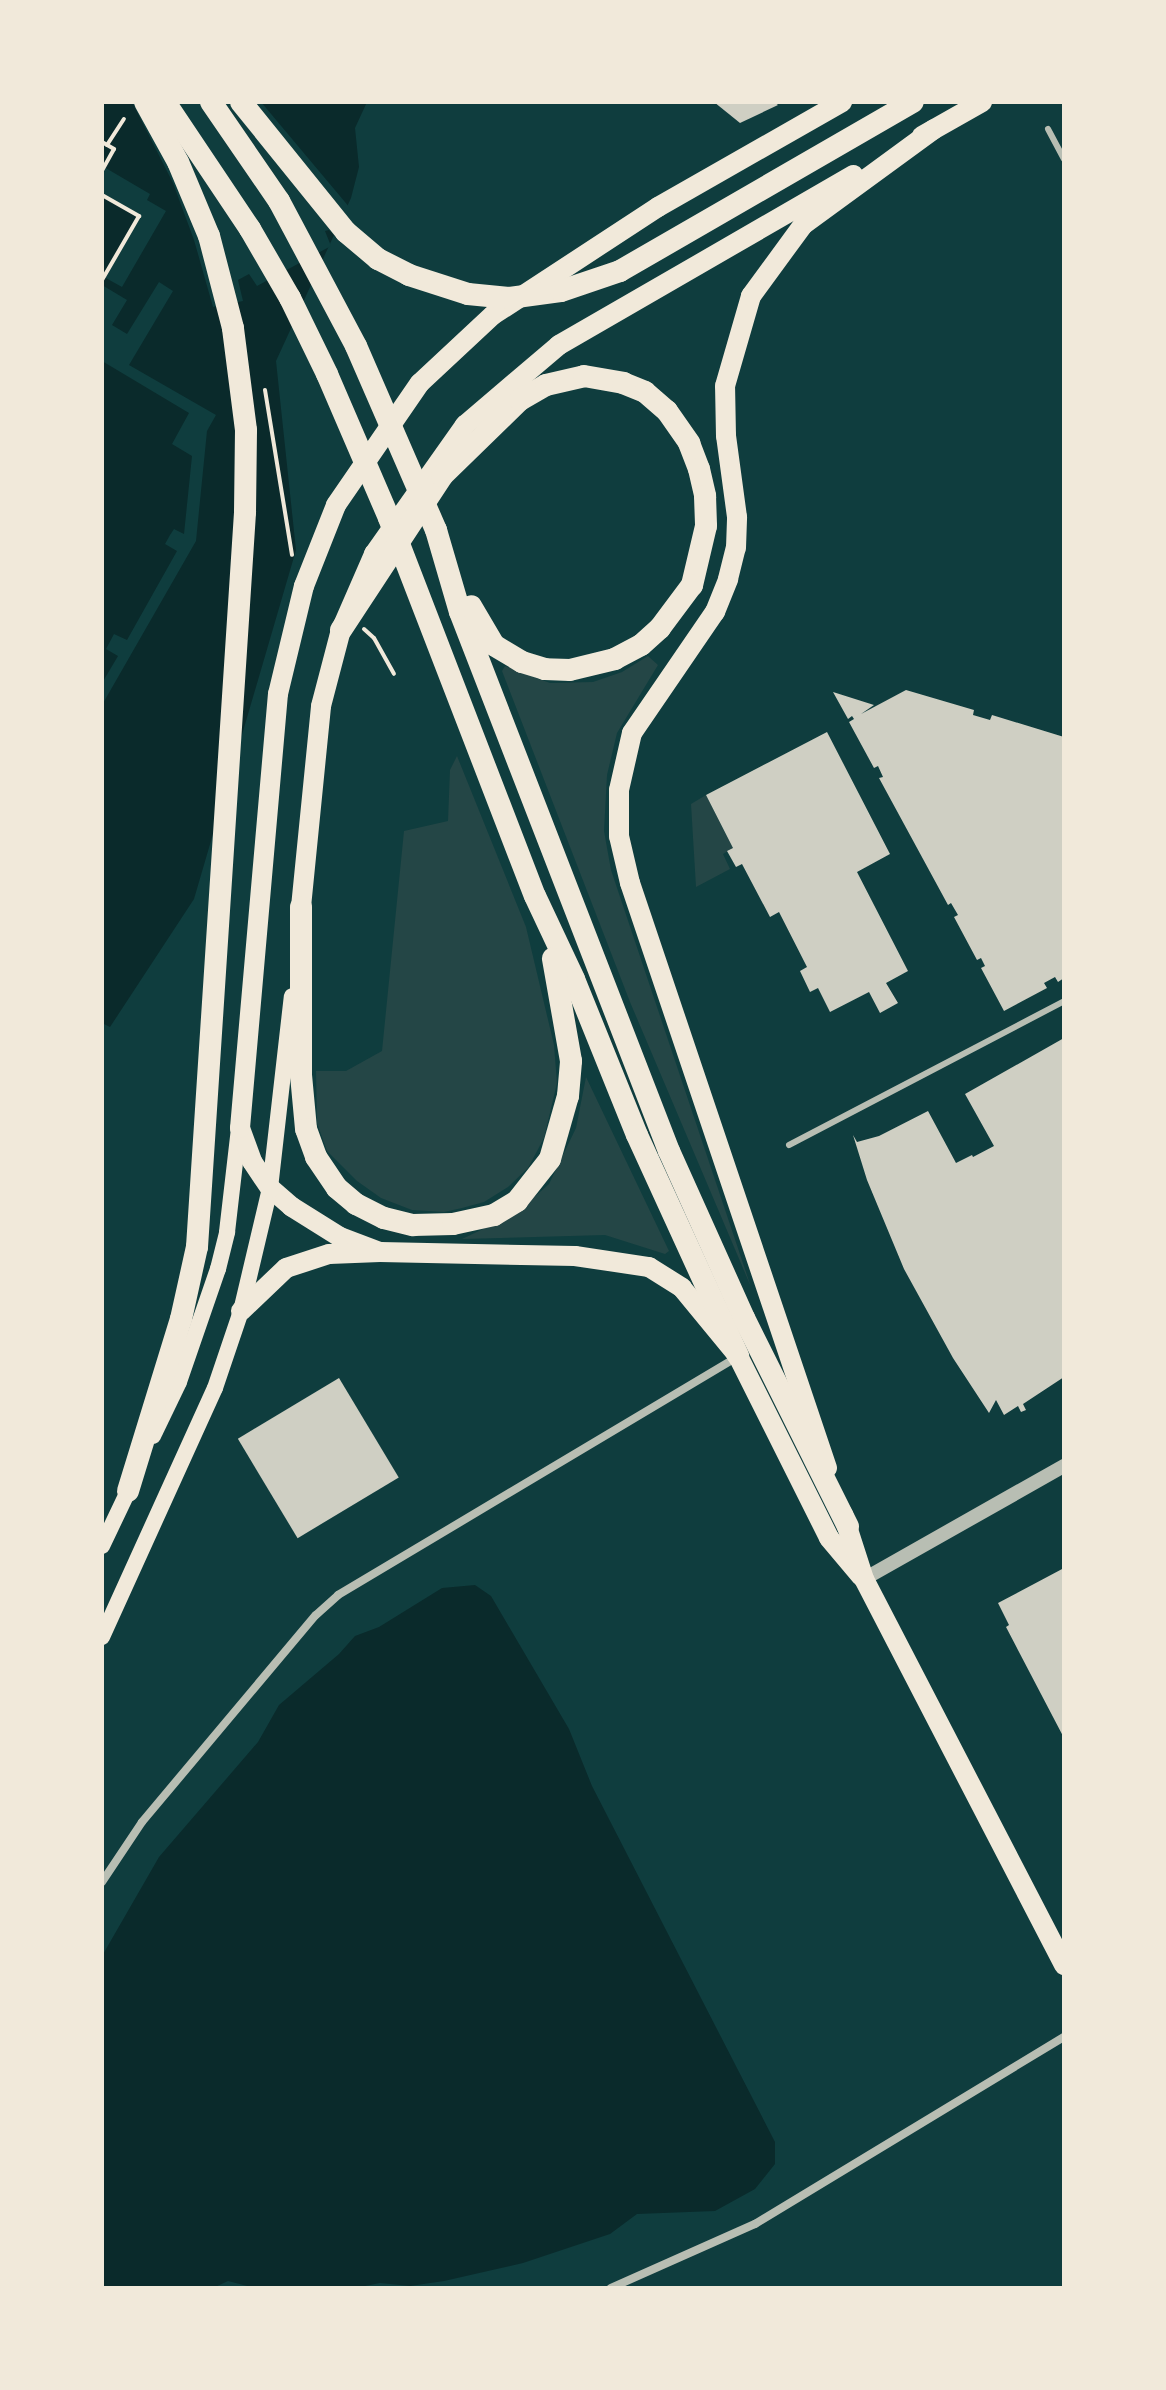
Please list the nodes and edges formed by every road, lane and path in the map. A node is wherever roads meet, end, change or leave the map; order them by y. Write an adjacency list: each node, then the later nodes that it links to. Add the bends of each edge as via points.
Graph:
1 (145, 102): 29 (highway, via 209,236 239,358 246,430 245,512 197,1247 181,1319)
2 (165, 102): 18 (highway, via 250,229 327,374 389,518)
3 (211, 102): 16 (highway, via 279,201 320,274)
4 (241, 102): 6 (highway, via 346,232 378,259 468,294 509,298 561,291 620,271)
5 (842, 102): 22 (main road, via 658,207 493,315 420,383 336,505 304,586 278,694)
6 (913, 102)
7 (982, 102): 9 (main road)
8 (124, 119): 11 (path)
9 (934, 129): 17 (main road, via 559,345 465,425 374,554); 30 (main road, via 803,225 751,296 725,386 737,517 728,579 715,612 632,733 619,790 619,836 630,883)
10 (1048, 129): 12 (lane)
11 (105, 144): 13 (path, via 114,149)
12 (1064, 159)
13 (102, 171)
14 (102, 195): 15 (path, via 139,216)
15 (102, 280)
16 (436, 530): 17 (highway, via 494,645 522,662 570,670 615,659 641,645 678,608 702,556 705,496 689,443 667,411 645,392 584,376 546,385 520,400 442,476); 30 (highway, via 460,612 669,1151 744,1318)
17 (341, 630): 19 (main road, via 321,706)
18 (535, 896): 21 (highway, via 566,1018 568,1096 550,1159 517,1201 494,1215 413,1225 384,1218 337,1188 316,1157 306,1129); 27 (highway)
19 (301, 907): 21 (highway)
20 (1064, 1001): 23 (lane)
21 (296, 1018): 24 (main road)
22 (240, 1128): 24 (main road, via 252,1161); 29 (main road, via 227,1232 207,1306 179,1382)
23 (789, 1145)
24 (270, 1188): 25 (main road, via 340,1237); 26 (main road)
25 (380, 1252): 26 (main road, via 329,1254 286,1268); 27 (main road, via 575,1256 649,1267 682,1288)
26 (241, 1311): 33 (main road, via 215,1388)
27 (738, 1356): 32 (main road, via 829,1538); 34 (street, via 338,1595 142,1822)
28 (1064, 1466): 32 (street)
29 (128, 1491): 31 (main road)
30 (848, 1527): 32 (main road)
31 (102, 1546)
32 (864, 1579): 35 (main road)
33 (102, 1637)
34 (102, 1882)
35 (1064, 1965)
36 (1064, 2037): 37 (street, via 755,2224)
37 (611, 2288)

